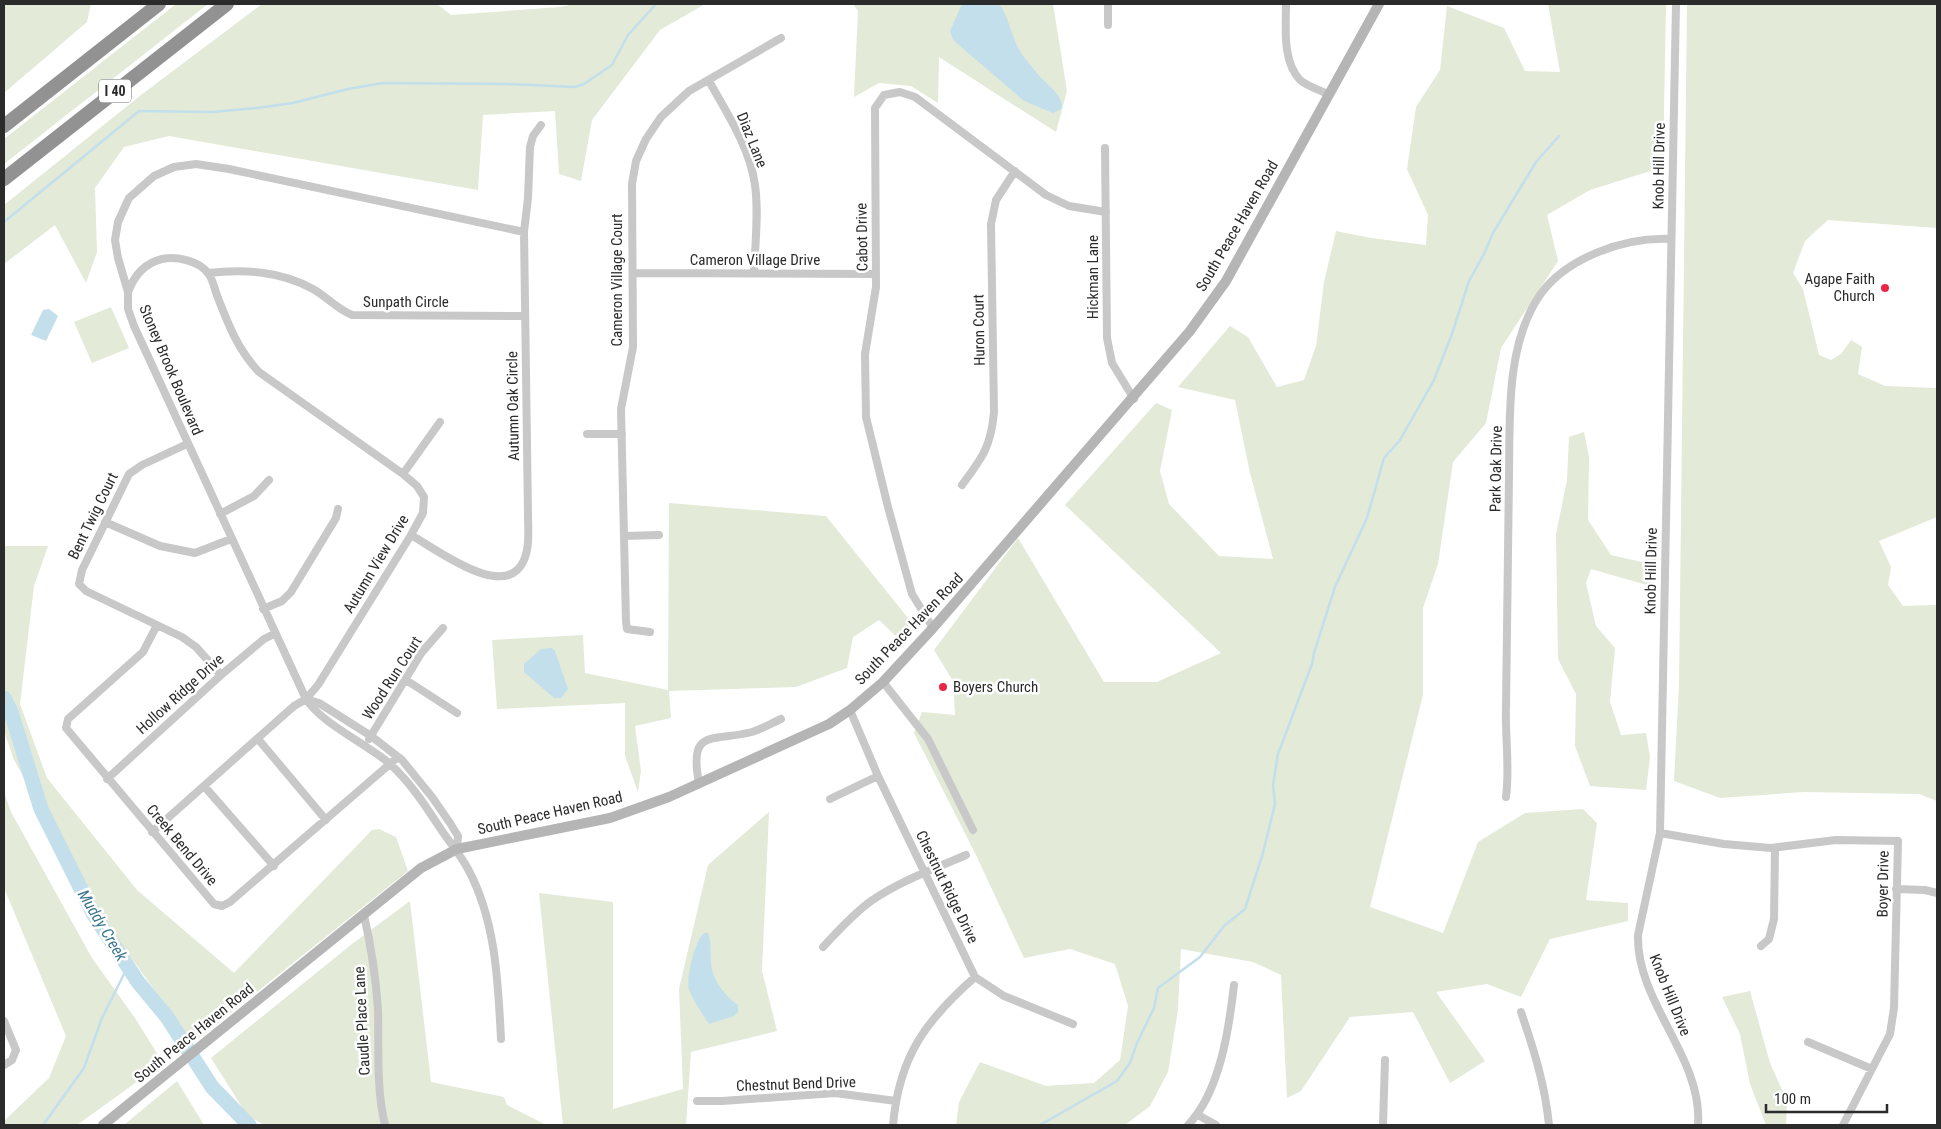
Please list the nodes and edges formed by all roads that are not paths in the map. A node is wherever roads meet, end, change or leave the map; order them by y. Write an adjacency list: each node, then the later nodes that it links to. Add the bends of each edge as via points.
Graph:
1 (159, 4): 12 (highway, I 40)
2 (227, 4): 15 (highway, I 40)
3 (1108, 4): 7 (street)
4 (1286, 4): 10 (street, via 1290,65 1300,80)
5 (1379, 4): 10 (main road, South Peace Haven Road)
6 (1676, 4): 18 (street, Knob Hill Drive)
7 (1108, 25)
8 (781, 38): 9 (street, Cameron Village Court)
9 (708, 81): 20 (street, Cameron Village Court, via 688,91 661,117 636,161 630,203); 21 (street, Diaz Lane, via 737,133 754,183 757,205)
10 (1328, 94): 25 (main road, South Peace Haven Road, via 1226,281 1190,332)
11 (541, 125): 17 (street, Autumn Oak Circle, via 530,147)
12 (4, 126)
13 (1105, 148): 16 (street, Hickman Lane)
14 (1014, 170): 16 (street, Cabot Drive, via 1058,202 1082,210); 22 (street, Cabot Drive, via 915,97 900,92 884,95 875,108); 32 (street, Huron Court, via 996,200 991,224 992,433 986,451)
15 (4, 179)
16 (1106, 212): 25 (street, Hickman Lane, via 1107,338 1112,363)
17 (524, 232): 23 (street, Stoney Brook Boulevard, via 207,164 183,165 154,176 137,189 121,212 115,240); 24 (street, Autumn Oak Circle)
18 (1671, 239): 62 (street, Park Oak Drive, via 1630,241 1608,248 1570,268 1537,300 1524,328 1516,356 1510,418); 67 (street, Knob Hill Drive)
19 (208, 273): 23 (street, via 185,260 159,259 140,272); 24 (street, Sunpath Circle, via 247,270 286,278 315,290 352,315); 30 (street, Autumn View Drive, via 237,344 259,372)
20 (634, 273): 21 (street, Cameron Village Drive); 28 (street, Cameron Village Court, via 633,347 624,388)
21 (754, 273): 22 (street, Cameron Village Drive)
22 (876, 274): 43 (street, Cabot Drive, via 865,354 866,417 912,594)
23 (128, 292): 29 (street, Stoney Brook Boulevard, via 128,309 134,326)
24 (525, 316): 36 (street, Autumn Oak Circle, via 528,541 520,567 506,575 488,576)
25 (1134, 398): 43 (main road, South Peace Haven Road)
26 (440, 422): 30 (street)
27 (587, 434): 28 (street)
28 (622, 434): 38 (street, Cameron Village Court)
29 (187, 444): 34 (street, Stoney Brook Boulevard); 35 (street, Bent Twig Court, via 129,474)
30 (403, 474): 36 (street, Autumn View Drive, via 424,497 423,512)
31 (269, 480): 34 (street, via 254,496)
32 (962, 485)
33 (338, 509): 40 (street, via 336,518 291,592 282,601)
34 (220, 514): 39 (street, Stoney Brook Boulevard)
35 (105, 522): 39 (street, via 160,546 195,553); 41 (street, Bent Twig Court, via 82,570 79,584 86,591)
36 (411, 535): 49 (street, Autumn View Drive)
37 (659, 535): 38 (street)
38 (624, 536): 44 (street, Cameron Village Court, via 628,629)
39 (231, 539): 40 (street, Stoney Brook Boulevard)
40 (263, 609): 45 (street, Stoney Brook Boulevard)
41 (157, 625): 46 (street, Bent Twig Court, via 196,647); 59 (street, Creek Bend Drive, via 143,652 66,723 67,732)
42 (443, 628): 47 (street, Wood Run Court, via 422,652)
43 (933, 628): 48 (main road, South Peace Haven Road)
44 (650, 632)
45 (274, 634): 46 (street, Hollow Ridge Drive); 49 (street, Stoney Brook Boulevard)
46 (221, 675): 59 (street, Hollow Ridge Drive)
47 (406, 680): 51 (street); 53 (street, Wood Run Court)
48 (883, 682): 50 (main road, South Peace Haven Road); 65 (street, via 928,739)
49 (306, 699): 53 (street, via 320,702); 54 (street, Autumn View Drive); 55 (street, Stoney Brook Boulevard, via 313,711)
50 (850, 710): 58 (street, Chestnut Ridge Drive); 60 (main road, South Peace Haven Road, via 829,724)
51 (457, 713)
52 (781, 720): 60 (street, via 753,732 713,737 704,742 695,758)
53 (371, 736): 55 (street, Wood Run Court); 56 (street)
54 (258, 738): 61 (street, Autumn View Drive); 64 (street)
55 (365, 744): 57 (street, Stoney Brook Boulevard)
56 (398, 757): 57 (street, Creek Bend Drive); 69 (street, via 414,773 450,823 458,836)
57 (390, 764): 64 (street, Creek Bend Drive); 69 (street, Stoney Brook Boulevard, via 416,792 448,841)
58 (878, 776): 63 (street); 72 (street, Chestnut Ridge Drive)
59 (108, 779): 66 (street, Creek Bend Drive)
60 (699, 783): 69 (main road, South Peace Haven Road, via 610,818)
61 (204, 786): 66 (street, Autumn View Drive); 71 (street)
62 (1506, 798)
63 (830, 799)
64 (326, 820): 71 (street, Creek Bend Drive)
65 (973, 830)
66 (152, 832): 71 (street, Creek Bend Drive, via 218,906 230,902)
67 (1660, 833): 68 (street, Boyer Drive, via 1724,844); 98 (street, Knob Hill Drive, via 1638,935 1638,952 1647,985 1691,1079 1697,1100)
68 (1775, 848): 73 (street, Boyer Drive, via 1836,840 1898,841); 76 (street, via 1774,918 1769,939)
69 (457, 849): 75 (main road, South Peace Haven Road, via 421,868); 83 (street, via 477,888 493,942)
70 (966, 855): 72 (street)
71 (274, 866)
72 (925, 872): 77 (street, via 871,902); 78 (street, Chestnut Ridge Drive)
73 (1896, 889): 74 (street); 87 (street, Boyer Drive, via 1894,1008 1890,1034)
74 (1937, 893)
75 (364, 915): 91 (main road, South Peace Haven Road); 92 (street, Caudle Place Lane, via 371,944 378,1009 379,1074)
76 (1761, 946)
77 (823, 947)
78 (975, 977): 82 (street, via 1004,996); 88 (street, via 945,1004 926,1028 909,1060)
79 (1234, 985): 90 (street, via 1220,1063)
80 (1521, 1012): 97 (street, via 1536,1053)
81 (4, 1021): 86 (street, via 16,1050 12,1060)
82 (1073, 1024)
83 (501, 1039)
84 (1808, 1042): 87 (street)
85 (1385, 1060): 96 (street)
86 (4, 1065)
87 (1872, 1069): 99 (street, Boyer Drive)
88 (896, 1100): 89 (street, Chestnut Bend Drive, via 835,1093); 93 (street)
89 (697, 1101)
90 (1198, 1115): 94 (street); 95 (street)
91 (103, 1125)
92 (385, 1125)
93 (893, 1125)
94 (1188, 1125)
95 (1216, 1125)
96 (1383, 1125)
97 (1549, 1125)
98 (1698, 1125)
99 (1843, 1125)

